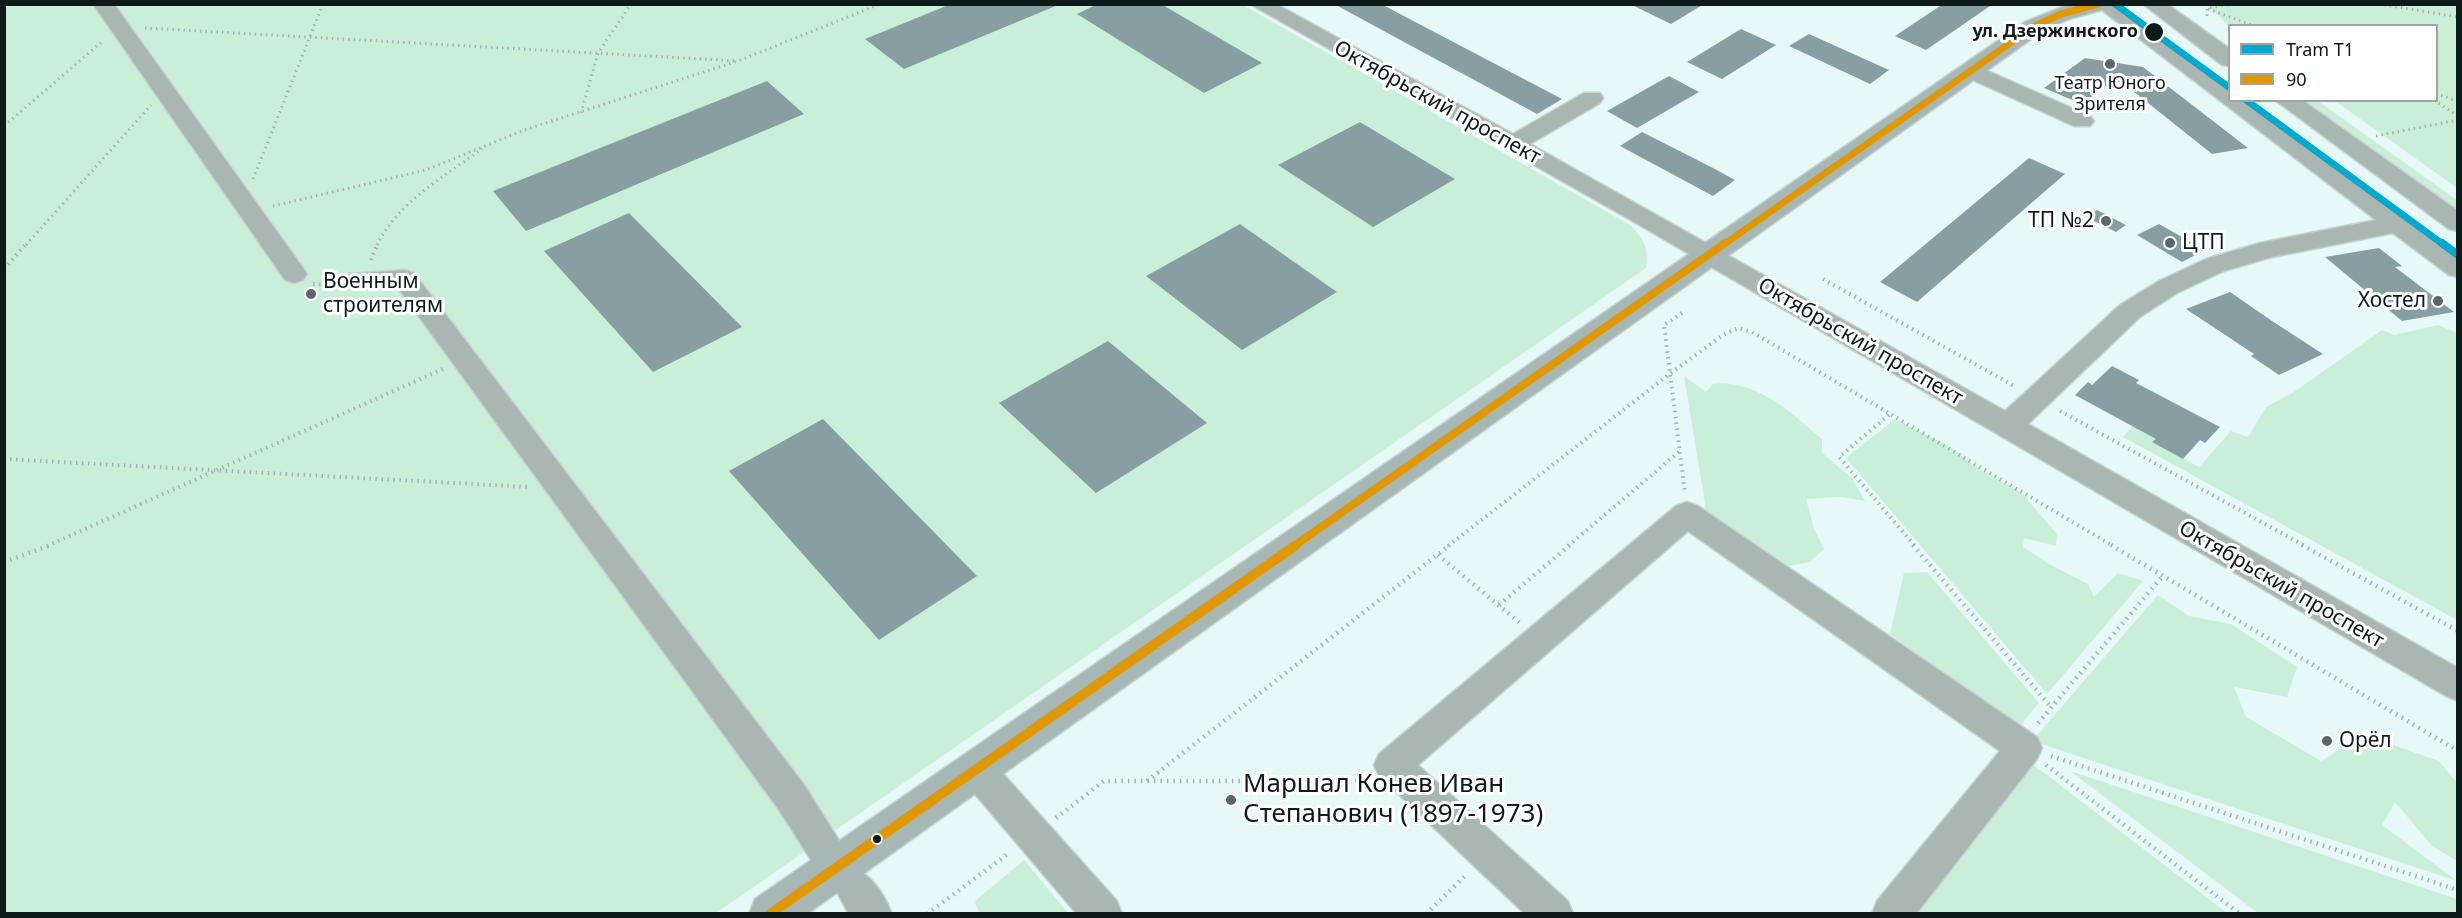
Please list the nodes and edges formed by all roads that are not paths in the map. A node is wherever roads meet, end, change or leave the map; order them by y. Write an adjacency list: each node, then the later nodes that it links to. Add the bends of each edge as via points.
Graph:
1 (103, 4): 18 (street, via 113,36 248,208)
2 (1260, 4): 13 (street, Октябрьский проспект)
3 (2098, 4): 7 (main road, via 2033,27)
4 (2104, 4): 9 (street)
5 (2153, 4): 6 (street)
6 (2228, 59)
7 (1972, 71): 12 (street); 16 (main road)
8 (1593, 98): 13 (street)
9 (2228, 98)
10 (2234, 102): 15 (street)
11 (2289, 102): 14 (street)
12 (2082, 120)
13 (1513, 144): 16 (street, Октябрьский проспект)
14 (2457, 223)
15 (2397, 224): 17 (street); 20 (street, via 2269,249 2215,265 2168,287 2130,311)
16 (1710, 254): 20 (street, Октябрьский проспект); 22 (main road)
17 (2457, 269)
18 (298, 279)
19 (357, 282): 23 (street, via 405,279 451,365 792,798)
20 (2007, 427): 21 (street, Октябрьский проспект)
21 (2457, 686)
22 (976, 769): 24 (main road); 25 (street)
23 (824, 847)
24 (770, 914)
25 (1103, 914)
26 (1554, 914): 27 (street, via 1392,765 1687,514 2022,746)
27 (1892, 914)

